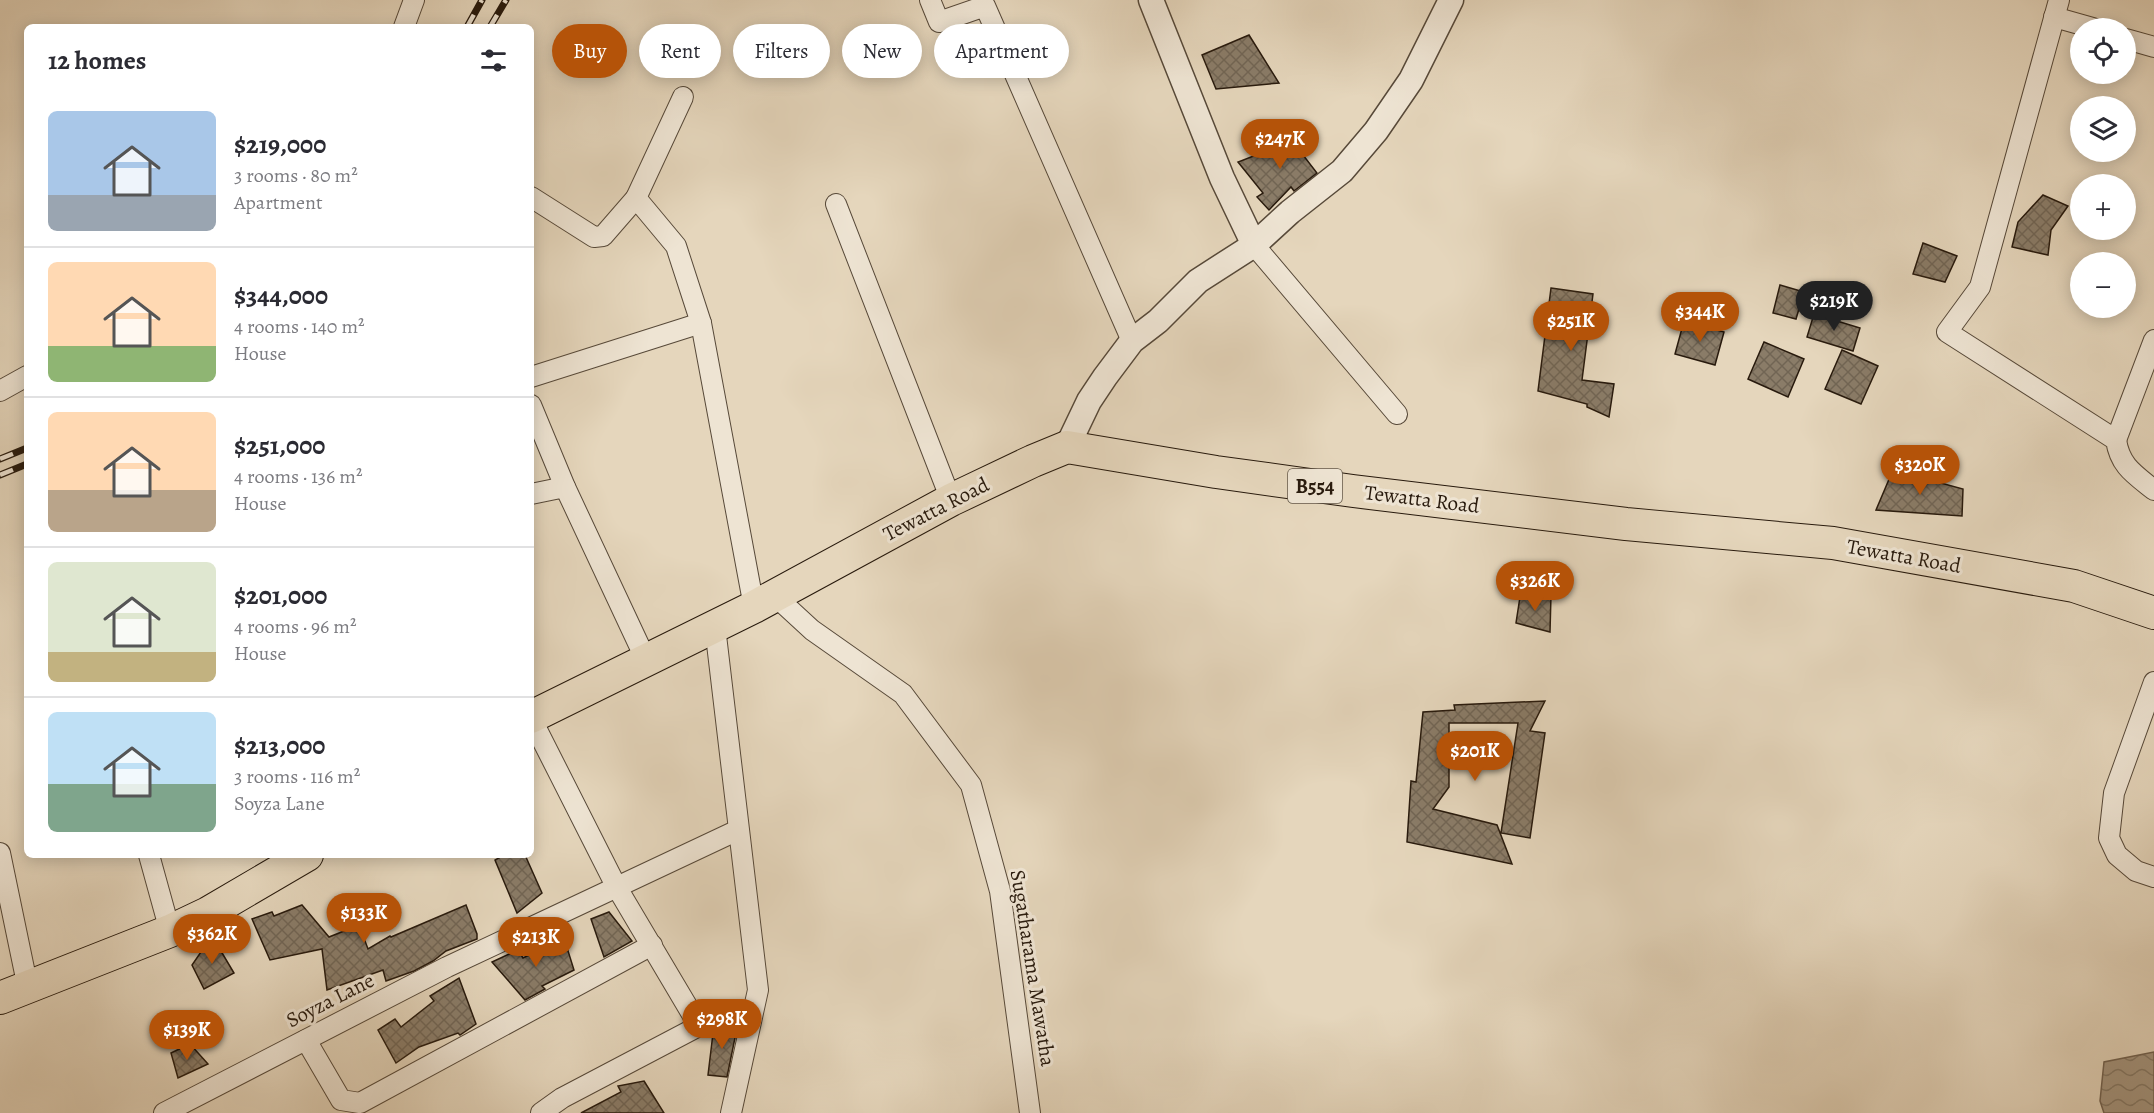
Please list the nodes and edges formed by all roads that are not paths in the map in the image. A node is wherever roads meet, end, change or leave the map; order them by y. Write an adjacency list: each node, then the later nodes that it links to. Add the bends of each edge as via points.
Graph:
1 (414, 0): 7 (street)
2 (930, 0): 17 (street, via 939,22 985,6)
3 (1151, 0): 14 (street, via 1222,178)
4 (1451, 0): 14 (street, via 1411,80 1376,131 1342,171)
5 (2057, 8): 6 (street); 23 (street, via 1980,287 1947,332)
6 (2075, 18)
7 (405, 24)
8 (2136, 42): 9 (street)
9 (2154, 47)
10 (683, 97): 11 (street)
11 (636, 198): 12 (street, via 603,236 594,237); 15 (street, via 676,246)
12 (534, 199)
13 (836, 204): 28 (street)
14 (1254, 245): 17 (street, via 1198,280); 22 (street)
15 (701, 323): 18 (street); 29 (street)
16 (2154, 340): 23 (street)
17 (1132, 341): 24 (street, via 1089,401)
18 (534, 376)
19 (24, 378): 20 (street)
20 (0, 391)
21 (534, 412): 25 (street)
22 (1397, 414)
23 (2116, 440): 26 (street, via 2126,467)
24 (1067, 447): 28 (main road, Tewatta Road); 30 (main road, Tewatta Road / B554, via 1353,491 1626,524 1833,543 2074,586)
25 (565, 486): 27 (street); 32 (street)
26 (2154, 490)
27 (534, 493)
28 (951, 500): 29 (main road, Tewatta Road)
29 (764, 601): 31 (main road, Tewatta Road); 49 (street, Sugatharama Mawatha, via 903,694 971,784 1000,891)
30 (2154, 614)
31 (715, 627): 32 (main road, Tewatta Road); 36 (street)
32 (646, 660): 34 (main road, Tewatta Road)
33 (2154, 682): 40 (street, via 2114,793 2109,838 2117,855 2136,872)
34 (534, 716)
35 (534, 724): 41 (street)
36 (738, 830): 41 (street, Soyza Lane); 48 (street, via 758,990)
37 (0, 854): 44 (street)
38 (150, 858): 42 (street)
39 (302, 858): 42 (main road)
40 (2154, 877)
41 (616, 886): 43 (street); 45 (street, Soyza Lane)
42 (170, 931): 44 (main road)
43 (652, 945): 45 (street, via 360,1103 341,1100); 47 (street, via 699,1026 562,1098)
44 (14, 993)
45 (306, 1040): 46 (street, Soyza Lane)
46 (164, 1113)
47 (541, 1113)
48 (731, 1113)
49 (1030, 1113)

